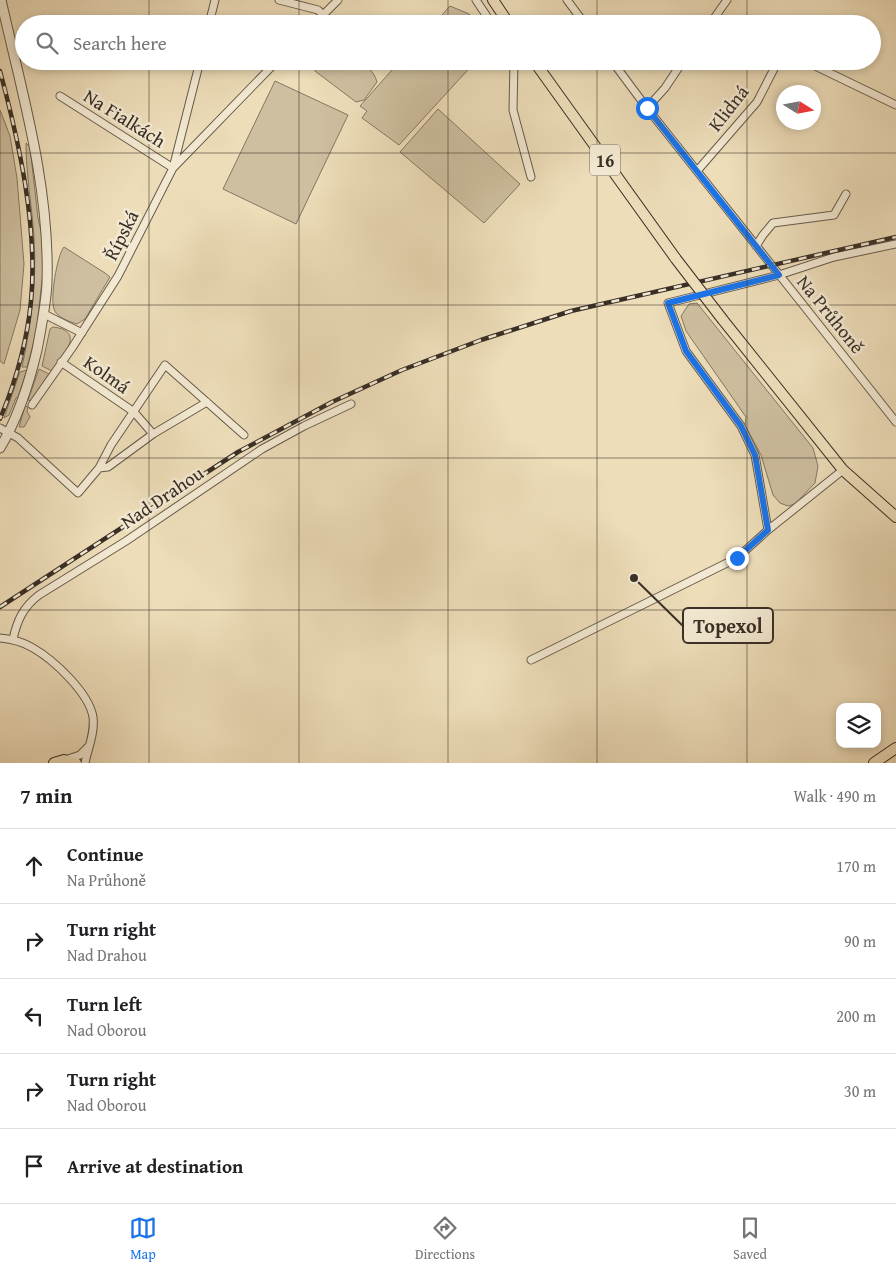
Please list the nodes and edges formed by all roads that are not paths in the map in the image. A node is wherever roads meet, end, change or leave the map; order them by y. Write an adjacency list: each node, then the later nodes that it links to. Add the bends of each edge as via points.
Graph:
1 (1, 0): 15 (street)
2 (215, 0): 9 (street)
3 (279, 0): 10 (street, via 318,10)
4 (338, 0): 10 (street)
5 (476, 0): 11 (street)
6 (493, 0): 12 (main road)
7 (567, 0): 13 (street)
8 (727, 0): 14 (street)
9 (211, 15)
10 (323, 15)
11 (486, 15)
12 (503, 15)
13 (578, 15)
14 (716, 15)
15 (15, 60)
16 (17, 70): 35 (street, via 33,138 46,219)
17 (198, 70): 28 (street, Řípská)
18 (269, 70): 28 (street)
19 (514, 70): 30 (street, via 513,110)
20 (540, 70): 49 (main road, 16, bridge, via 676,259)
21 (619, 70): 27 (street, Na Průhoně)
22 (677, 70): 27 (street)
23 (773, 70): 29 (street, Klidná, via 756,102)
24 (824, 70): 26 (street)
25 (60, 96): 28 (street, Na Fialkách)
26 (896, 105)
27 (647, 108): 29 (street, Na Průhoně)
28 (173, 168): 36 (street, Řípská, via 118,276)
29 (697, 171): 33 (street, Na Průhoně)
30 (531, 177)
31 (846, 194): 33 (street, via 834,215 773,223)
32 (896, 244): 34 (street, via 834,257)
33 (756, 246): 34 (street, Na Průhoně)
34 (779, 275): 42 (street, Na Průhoně); 51 (street, via 668,303 686,351 741,426 755,455)
35 (44, 314): 36 (street); 44 (street, via 32,369)
36 (82, 332): 37 (street, Řípská)
37 (62, 362): 39 (street, Řípská); 41 (street, Kolmá)
38 (207, 402): 41 (street, via 165,365); 45 (street); 46 (street)
39 (32, 404)
40 (351, 404): 53 (street, Nad Drahou, via 262,449 126,542 39,595 21,614)
41 (134, 412): 45 (street, Kolmá); 48 (street)
42 (896, 422)
43 (0, 428): 44 (street)
44 (10, 433): 47 (street); 48 (street, via 78,493)
45 (153, 434): 48 (street, via 108,467)
46 (244, 435)
47 (0, 448)
48 (99, 468)
49 (843, 470): 50 (main road, 16); 51 (street)
50 (896, 517)
51 (768, 530): 54 (street, via 737,558)
52 (0, 638): 53 (street)
53 (13, 639): 55 (street, via 41,653 83,693 93,719)
54 (531, 660)
55 (89, 744): 57 (street, via 80,755); 59 (street)
56 (896, 748): 60 (main road)
57 (59, 761): 58 (main road)
58 (76, 763)
59 (86, 763)
60 (874, 763)

